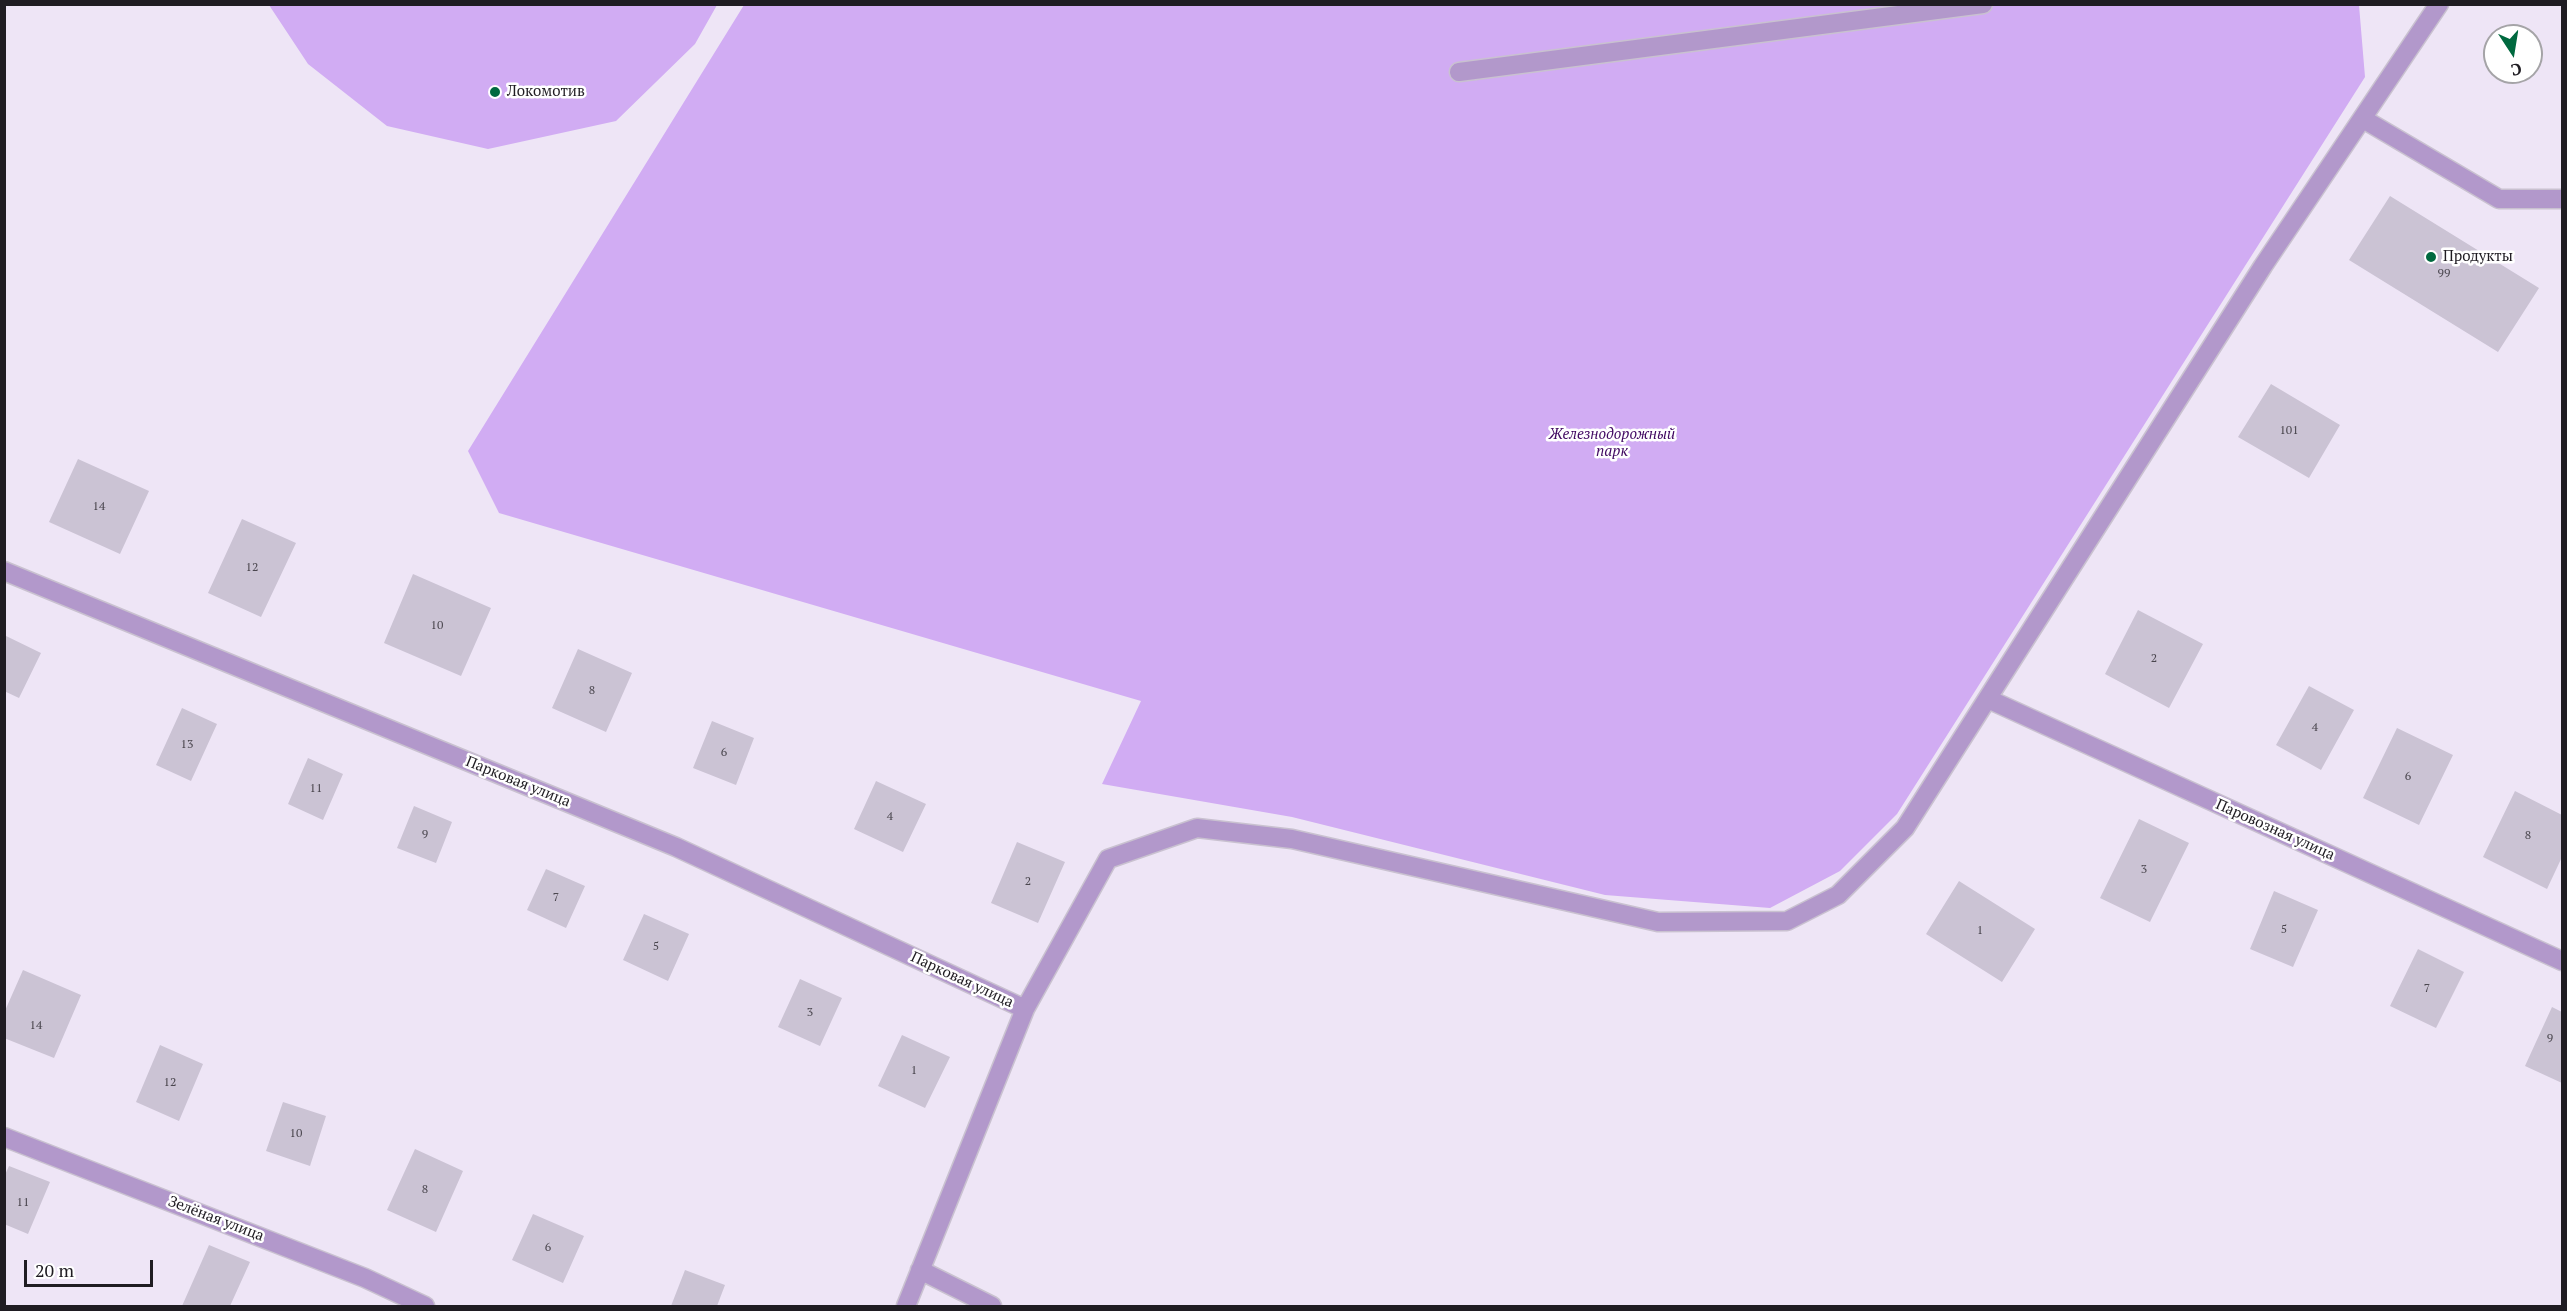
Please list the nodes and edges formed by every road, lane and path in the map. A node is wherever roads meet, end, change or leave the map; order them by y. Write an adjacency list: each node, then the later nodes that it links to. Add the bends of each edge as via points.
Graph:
1 (1983, 4): 3 (street)
2 (2439, 4): 7 (street, via 2263,266)
3 (1459, 72)
4 (2370, 123): 5 (street, via 2499,199)
5 (2562, 199)
6 (4, 571): 9 (street, Парковая улица, via 676,848)
7 (1988, 699): 8 (street, Паровозная улица); 9 (street, via 1905,828 1838,895 1787,921 1658,922 1292,839 1197,828 1108,859)
8 (2562, 960)
9 (1025, 1009): 11 (street)
10 (4, 1137): 12 (street, Зелёная улица, via 365,1278)
11 (920, 1270): 13 (street); 14 (street)
12 (425, 1306)
13 (906, 1306)
14 (992, 1306)

